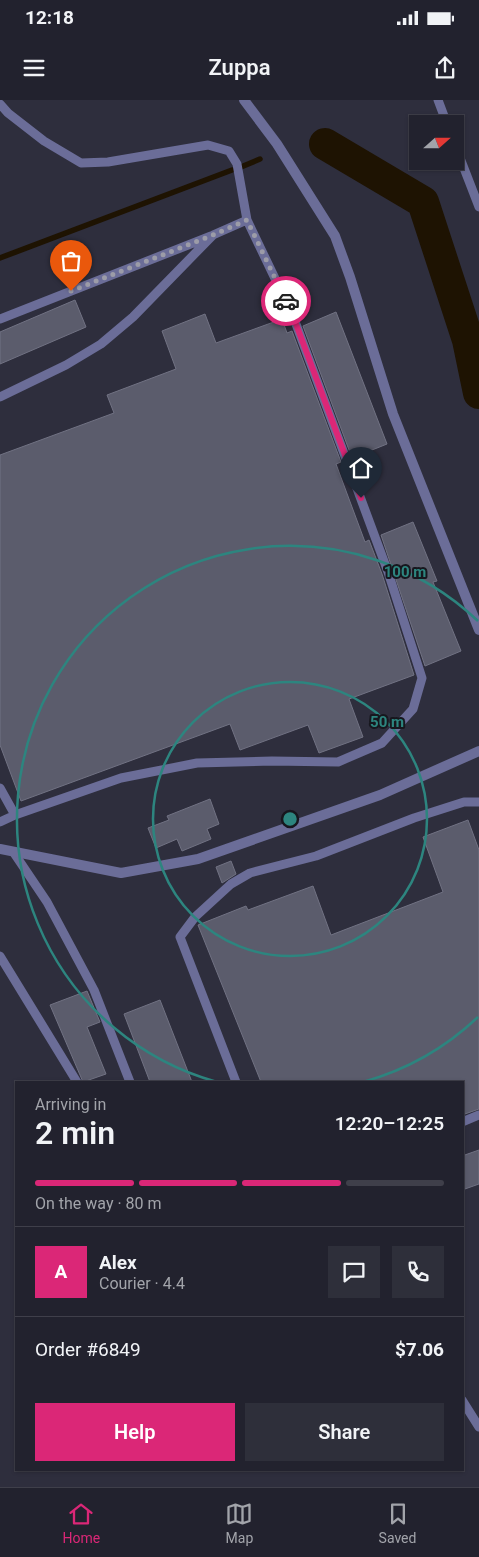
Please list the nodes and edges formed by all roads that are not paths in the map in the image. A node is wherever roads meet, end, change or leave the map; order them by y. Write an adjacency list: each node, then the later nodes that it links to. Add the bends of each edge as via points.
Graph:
1 (244, 100): 11 (street, via 277,144 335,236 393,414)
2 (438, 100): 4 (lane)
3 (0, 104): 7 (lane, via 44,141 81,163 108,162 208,145 229,151 237,164)
4 (444, 115)
5 (464, 168): 6 (lane)
6 (479, 207)
7 (247, 220): 8 (lane); 15 (lane, via 293,316 388,572 422,678 413,709 382,743 338,762 196,764 121,778)
8 (213, 235): 9 (lane); 10 (lane, via 133,317 101,344)
9 (0, 318)
10 (0, 397)
11 (479, 630)
12 (479, 751): 18 (street, via 380,795 198,859 121,873)
13 (0, 788): 15 (lane)
14 (479, 802): 22 (lane, via 464,802 316,856 250,874 231,884 195,917 180,937)
15 (15, 815): 16 (lane)
16 (0, 822)
17 (0, 849): 18 (street)
18 (14, 852): 21 (lane, via 46,902 94,990)
19 (0, 956): 20 (lane)
20 (76, 1081)
21 (130, 1081)
22 (236, 1081)
23 (479, 1116): 24 (lane)
24 (464, 1121)
25 (464, 1403): 26 (lane)
26 (479, 1428)

